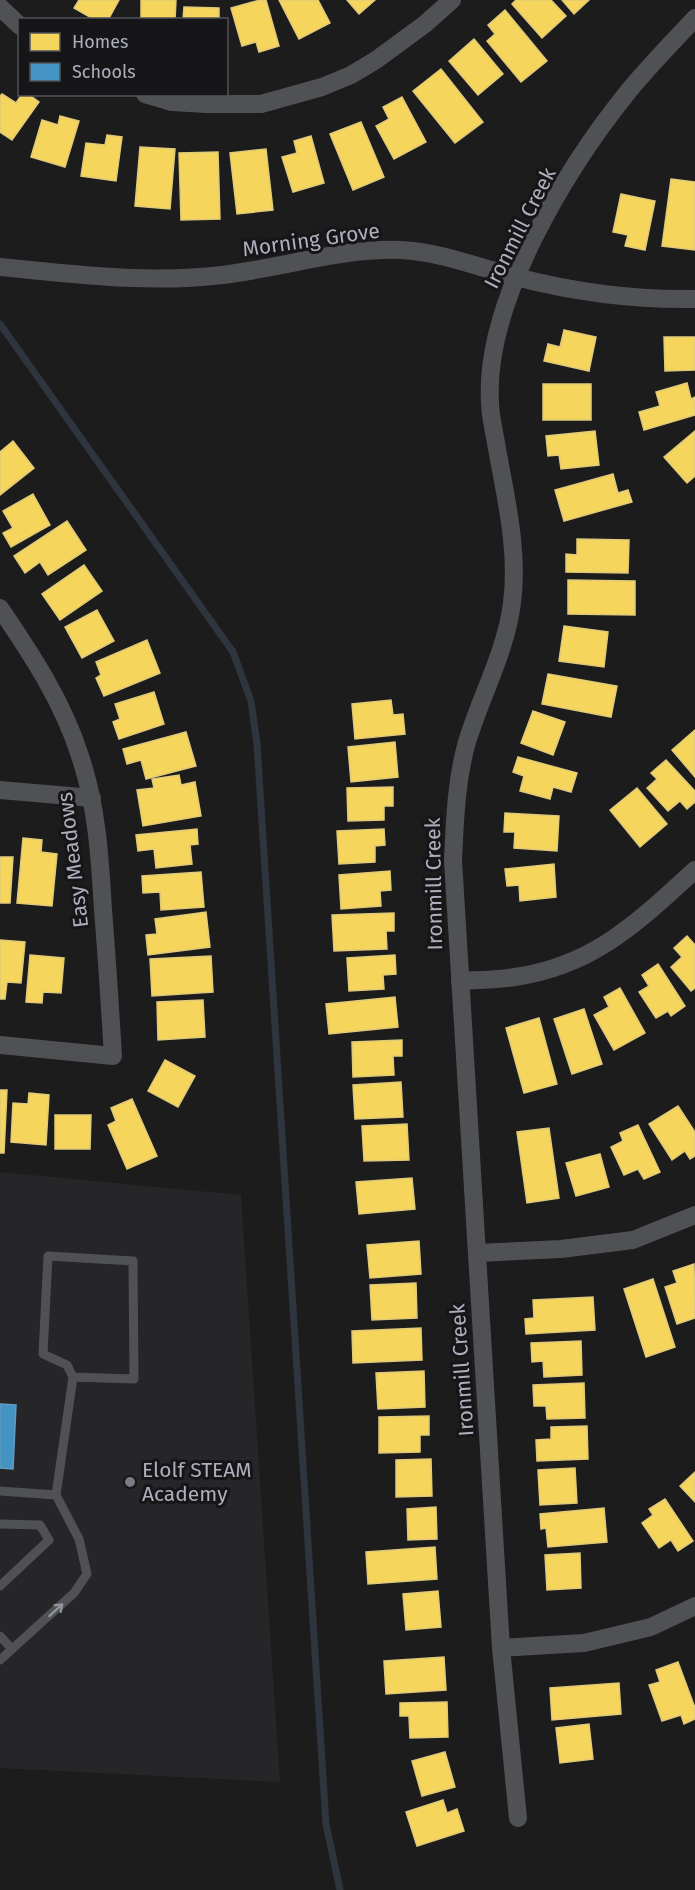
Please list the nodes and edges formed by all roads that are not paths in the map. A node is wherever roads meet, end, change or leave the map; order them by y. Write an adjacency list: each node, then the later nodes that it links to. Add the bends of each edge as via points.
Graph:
1 (452, 0): 5 (street, via 376,60 312,90 261,104 172,102)
2 (0, 7): 4 (street)
3 (695, 18): 7 (street, Ironmill Creek, via 628,92 593,140 554,201)
4 (18, 24)
5 (152, 96)
6 (0, 267): 7 (street, Morning Grove, via 152,279 220,276 335,255 402,250 448,257)
7 (516, 277): 8 (street, Morning Grove, via 624,297); 13 (street, Ironmill Creek, via 493,354 490,403 513,550 512,603 503,643 467,744 455,807 453,861)
8 (695, 299)
9 (0, 608): 11 (street, Easy Meadows, via 44,675 64,715 81,756)
10 (0, 790): 11 (street)
11 (92, 798): 14 (street, Easy Meadows, via 99,845 113,1056)
12 (695, 870): 13 (street, via 636,924 584,956 516,977)
13 (460, 981): 16 (street, Ironmill Creek)
14 (0, 1045)
15 (695, 1215): 16 (street, via 633,1240)
16 (477, 1253): 24 (street, Ironmill Creek)
17 (73, 1377): 17 (lane, via 134,1379 133,1261 48,1256 43,1354 67,1365); 19 (lane)
18 (0, 1491): 19 (lane)
19 (56, 1495): 25 (lane, one-way to 19, via 75,1593 87,1574 79,1539)
20 (0, 1524): 21 (lane, via 40,1525 49,1540)
21 (0, 1586)
22 (695, 1606): 24 (street, via 651,1627 584,1643)
23 (0, 1636): 25 (lane)
24 (501, 1648): 27 (street, Ironmill Creek)
25 (12, 1649): 26 (lane)
26 (0, 1660)
27 (518, 1818)

